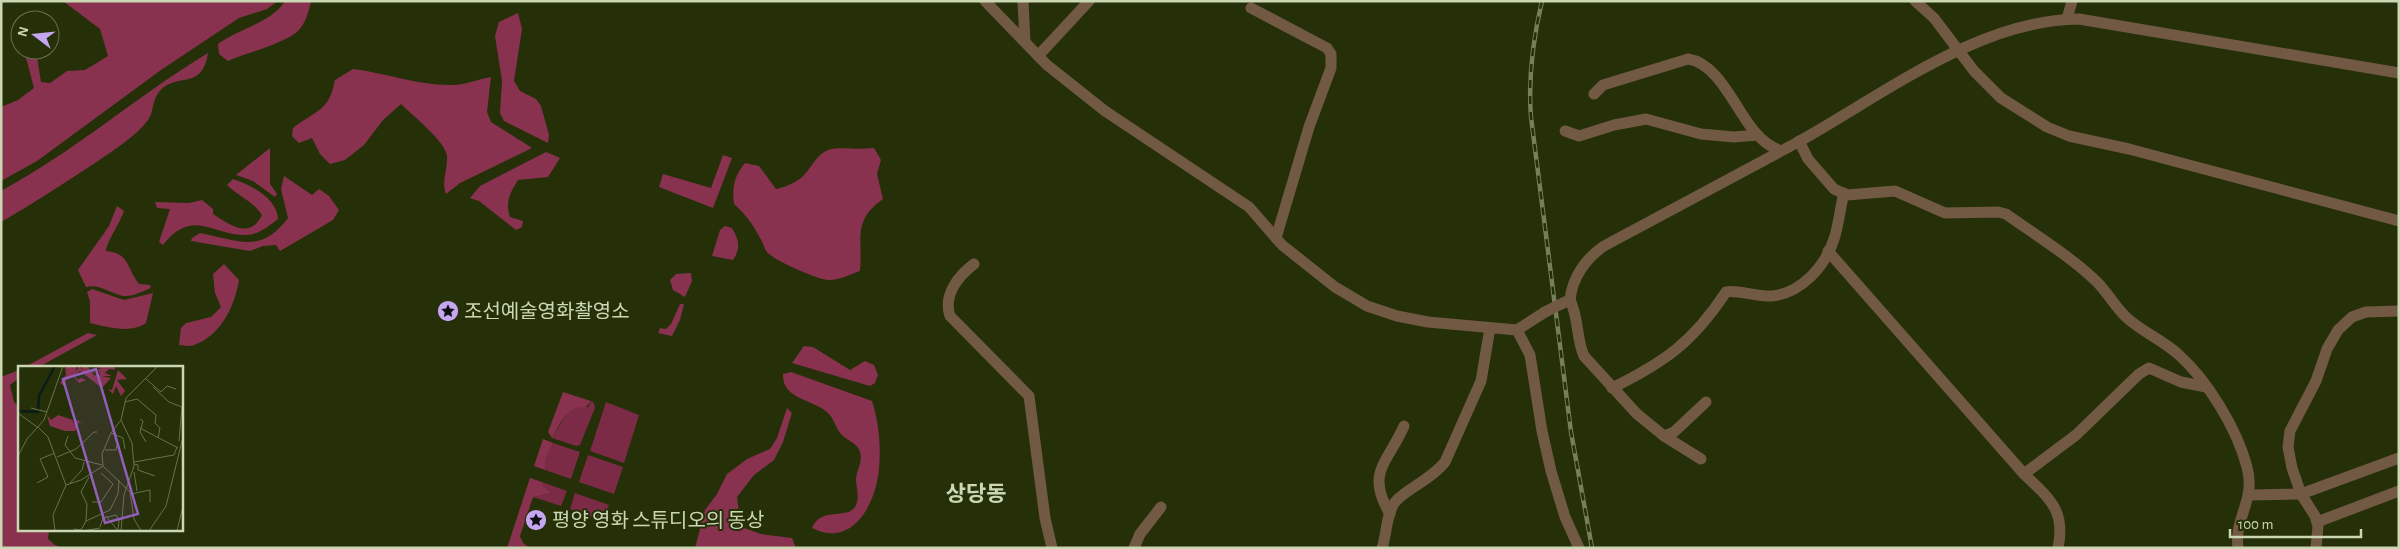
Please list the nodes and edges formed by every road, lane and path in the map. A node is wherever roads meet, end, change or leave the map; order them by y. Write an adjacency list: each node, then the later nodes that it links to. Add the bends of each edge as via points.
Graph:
1 (985, 1): 8 (street)
2 (1023, 1): 8 (street)
3 (1089, 1): 10 (street)
4 (1915, 1): 9 (street, via 1934,18)
5 (2072, 1): 7 (street)
6 (1251, 8): 19 (street, via 1327,48 1331,54 1331,68 1306,135)
7 (2067, 19): 9 (street, via 2018,28); 11 (street)
8 (1025, 42): 10 (street)
9 (1960, 51): 15 (street); 18 (street, via 1974,71 2001,98 2025,115 2069,136 2130,149)
10 (1038, 56): 19 (street, via 1105,110 1249,206)
11 (2399, 73)
12 (1594, 94): 14 (street, via 1603,85 1695,60 1726,89)
13 (1565, 131): 14 (street, via 1579,136 1646,119 1701,134)
14 (1758, 135): 16 (street)
15 (1799, 142): 16 (street); 17 (street, via 1808,159 1834,189)
16 (1780, 151): 22 (street, via 1593,254 1574,282)
17 (1844, 193): 20 (street, via 1834,239); 26 (street, via 1858,195 1895,191 1945,213 2006,214 2098,283 2124,316 2179,355)
18 (2399, 221)
19 (1276, 238): 24 (street, via 1304,265 1367,306 1428,322)
20 (1828, 251): 27 (street, via 1812,276 1788,293 1769,296 1726,292 1692,336 1666,359); 33 (street)
21 (974, 264): 40 (street, via 964,271 951,290 948,309 950,316 1029,396)
22 (1567, 301): 25 (street, bridge); 27 (street, via 1575,311 1579,344 1584,356)
23 (2399, 311): 35 (street, via 2366,312 2352,317 2338,330 2327,349 2316,381 2290,431 2288,447)
24 (1490, 328): 25 (street); 38 (street, via 1481,381 1445,462 1437,473 1396,501)
25 (1517, 330): 43 (street, via 1530,354 1551,471 1565,517)
26 (2206, 387): 33 (street, via 2181,382 2149,368 2076,435); 36 (street, via 2239,444 2248,468)
27 (1612, 388): 30 (street)
28 (1706, 402): 30 (street, via 1674,432)
29 (1404, 426): 38 (street, via 1380,467 1378,478 1382,501)
30 (1664, 436): 32 (street)
31 (2399, 458): 35 (street)
32 (1701, 459)
33 (2024, 474): 44 (street, via 2056,506 2060,537)
34 (2399, 491): 39 (street)
35 (2301, 494): 36 (street); 39 (street)
36 (2250, 495): 45 (street, via 2237,538)
37 (1161, 507): 41 (street, via 1140,534)
38 (1390, 514): 42 (street)
39 (2317, 522): 46 (street)
40 (1052, 548)
41 (1134, 548)
42 (1382, 548)
43 (1579, 548)
44 (2058, 548)
45 (2238, 548)
46 (2316, 548)

